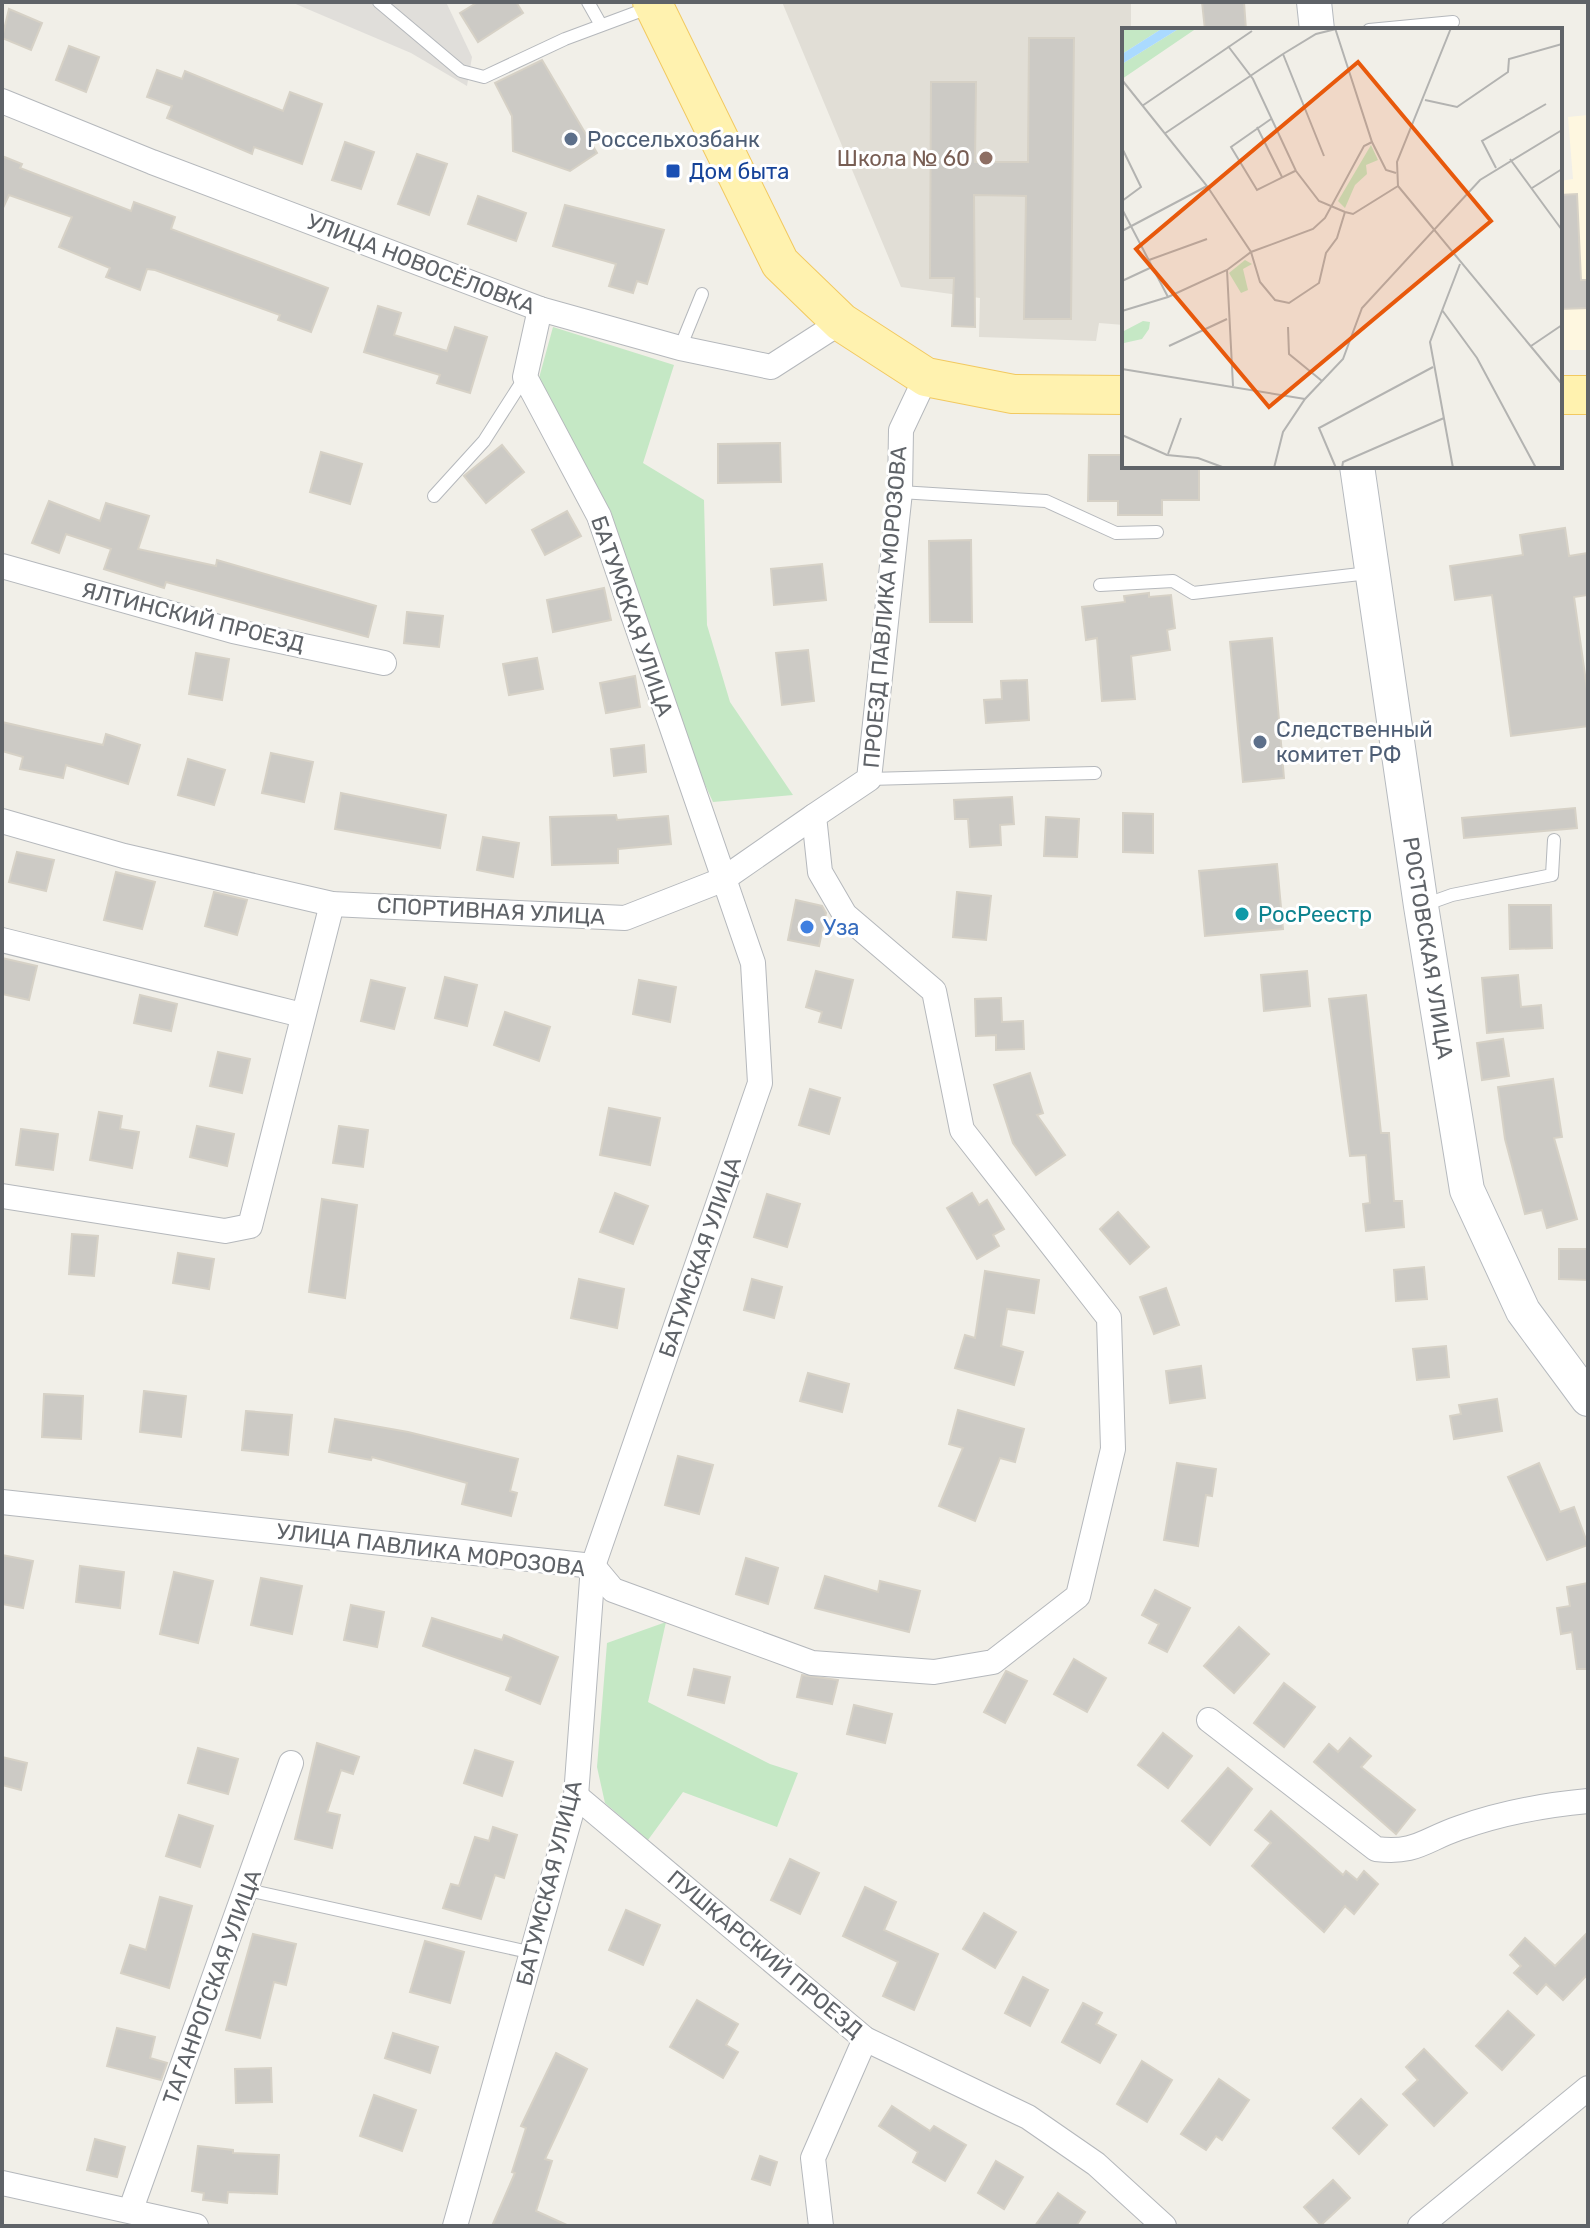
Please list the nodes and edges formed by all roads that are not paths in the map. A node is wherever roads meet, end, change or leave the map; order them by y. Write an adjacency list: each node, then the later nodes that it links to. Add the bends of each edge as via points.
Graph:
1 (379, 2): 6 (lane, via 461,71 484,77)
2 (588, 2): 6 (lane)
3 (1314, 2): 7 (street)
4 (653, 4): 6 (lane); 12 (main road, via 780,263)
5 (1453, 22): 8 (lane)
6 (601, 25)
7 (1317, 28)
8 (1390, 28)
9 (2, 101): 11 (street, УЛИЦА НОВОСЁЛОВКА)
10 (702, 294): 13 (lane)
11 (540, 309): 13 (street, УЛИЦА НОВОСЁЛОВКА); 14 (street)
12 (841, 322): 13 (street, УЛИЦА НОВОСЁЛОВКА, via 771,367); 15 (main road)
13 (680, 348)
14 (525, 377): 21 (lane, via 484,441); 32 (street, БАТУМСКАЯ УЛИЦА, via 599,516)
15 (926, 377): 16 (main road, via 1013,394); 20 (street, ПРОЕЗД ПАВЛИКА МОРОЗОВА, via 901,430)
16 (1122, 395)
17 (1562, 395): 18 (main road)
18 (1588, 395)
19 (1357, 468): 24 (street, РОСТОВСКАЯ УЛИЦА)
20 (900, 492): 22 (lane, via 1046,501 1116,533); 28 (street, ПРОЕЗД ПАВЛИКА МОРОЗОВА)
21 (434, 496)
22 (1157, 532)
23 (2, 566): 26 (street, ЯЛТИНСКИЙ ПРОЕЗД, via 233,631)
24 (1373, 573): 25 (lane, via 1193,593 1173,581); 34 (street, РОСТОВСКАЯ УЛИЦА)
25 (1100, 585)
26 (384, 663)
27 (1095, 773): 28 (lane)
28 (869, 779): 29 (street, ПРОЕЗД ПАВЛИКА МОРОЗОВА)
29 (814, 816): 32 (street, СПОРТИВНАЯ УЛИЦА); 40 (street, УЛИЦА ПАВЛИКА МОРОЗОВА, via 820,872 845,915 934,991 962,1130 1109,1318 1113,1449 1078,1596 993,1662 934,1672 812,1663 613,1590)
30 (2, 821): 33 (street, СПОРТИВНАЯ УЛИЦА, via 124,856)
31 (1554, 840): 34 (lane, via 1552,875)
32 (722, 880): 33 (street, СПОРТИВНАЯ УЛИЦА, via 625,918); 40 (street, БАТУМСКАЯ УЛИЦА, via 753,963 760,1083)
33 (332, 904): 36 (street)
34 (1421, 906): 38 (street, РОСТОВСКАЯ УЛИЦА, via 1467,1190 1523,1311)
35 (2, 940): 36 (street)
36 (302, 1015): 37 (street, via 250,1226 225,1231)
37 (2, 1196)
38 (1588, 1399)
39 (2, 1502): 40 (street, УЛИЦА ПАВЛИКА МОРОЗОВА)
40 (593, 1566): 43 (street, БАТУМСКАЯ УЛИЦА)
41 (1209, 1720): 44 (street, via 1376,1849 1402,1852 1460,1827 1538,1806)
42 (291, 1763): 45 (street, ТАГАНРОГСКАЯ УЛИЦА)
43 (576, 1796): 46 (street, БАТУМСКАЯ УЛИЦА); 47 (street, ПУШКАРСКИЙ ПРОЕЗД)
44 (1588, 1801)
45 (248, 1890): 46 (lane); 50 (street, ТАГАНРОГСКАЯ УЛИЦА)
46 (533, 1953): 52 (street, БАТУМСКАЯ УЛИЦА)
47 (865, 2039): 53 (street, via 813,2158); 54 (street, ПУШКАРСКИЙ ПРОЕЗД, via 1028,2117 1096,2164)
48 (1588, 2088): 55 (street)
49 (2, 2183): 50 (street)
50 (131, 2209): 51 (street)
51 (189, 2225)
52 (455, 2226)
53 (821, 2226)
54 (1164, 2226)
55 (1420, 2226)

